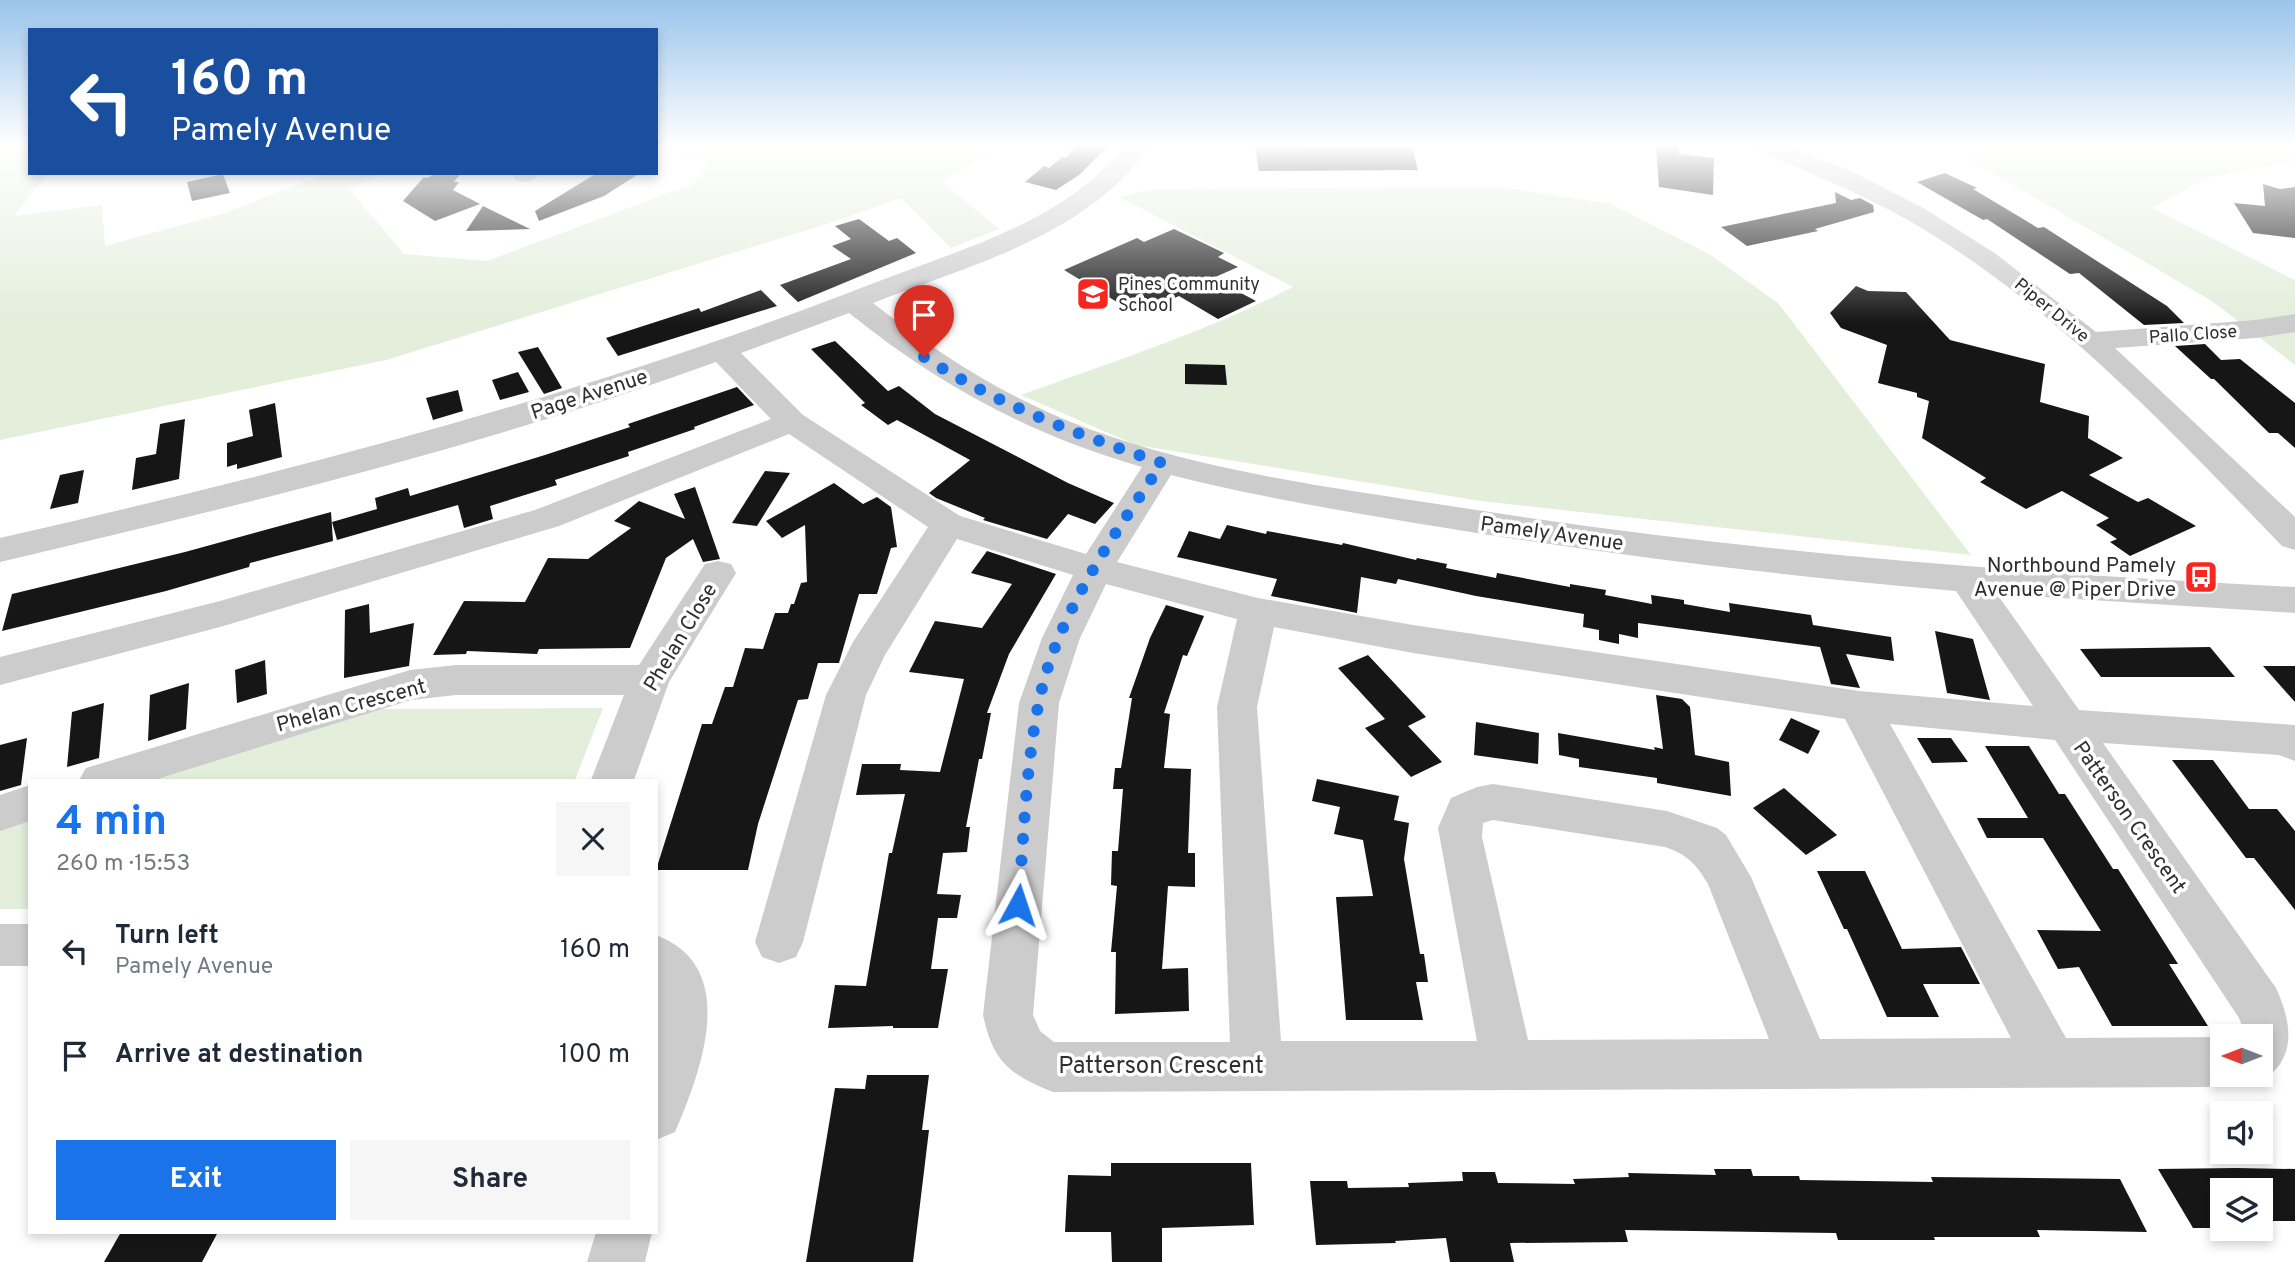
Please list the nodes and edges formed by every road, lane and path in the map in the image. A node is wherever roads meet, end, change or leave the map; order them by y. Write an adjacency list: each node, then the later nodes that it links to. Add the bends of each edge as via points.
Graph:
1 (1072, 205): 3 (street, Page Avenue)
2 (1898, 205): 5 (street, Piper Drive, via 2016,281)
3 (854, 302): 6 (street, Page Avenue); 8 (street, Pamely Avenue, via 924,357 973,388 1032,417)
4 (2295, 323): 5 (street, Pallo Close)
5 (2091, 341): 10 (street, Piper Drive, via 2175,417)
6 (722, 351): 7 (street); 11 (street, Page Avenue, via 474,429 192,506)
7 (792, 422): 9 (street); 17 (street, via 547,518 220,614)
8 (1162, 463): 12 (street, Patterson Crescent); 14 (street, Pamely Avenue, via 1298,493 1484,524)
9 (948, 524): 12 (street); 26 (street, via 867,652 846,695)
10 (2295, 538)
11 (0, 550)
12 (1094, 568): 16 (street); 35 (street, Patterson Crescent, via 1061,632 1039,703 1008,1015 1011,1028 1023,1052 1035,1062 1053,1067)
13 (718, 573): 18 (street, Phelan Close)
14 (1968, 580): 15 (street, Pamely Avenue); 20 (street, Patterson Crescent)
15 (2295, 600)
16 (1258, 611): 19 (street); 35 (street, via 1237,707)
17 (0, 671)
18 (650, 680): 22 (street, Phelan Crescent, via 456,680 410,685); 23 (street, Phelan Close)
19 (1859, 706): 20 (street); 32 (street)
20 (2067, 725): 21 (street); 30 (street, Patterson Crescent, via 2258,1004)
21 (2294, 741)
22 (104, 779)
23 (613, 779)
24 (28, 804): 25 (street)
25 (0, 813)
26 (779, 942)
27 (0, 945): 28 (street)
28 (28, 945)
29 (658, 958): 36 (street, via 680,981 684,999)
30 (2267, 1024)
31 (1804, 1062): 32 (street, Patterson Crescent); 34 (street, Patterson Crescent); 34 (street, via 1728,877 1710,848 1667,829 1493,802 1468,807 1461,815 1460,837)
32 (2051, 1062): 33 (street, Patterson Crescent)
33 (2210, 1062)
34 (1507, 1063): 35 (street, Patterson Crescent)
35 (1257, 1065)
36 (658, 1107)
37 (623, 1234): 38 (street)
38 (616, 1262)

